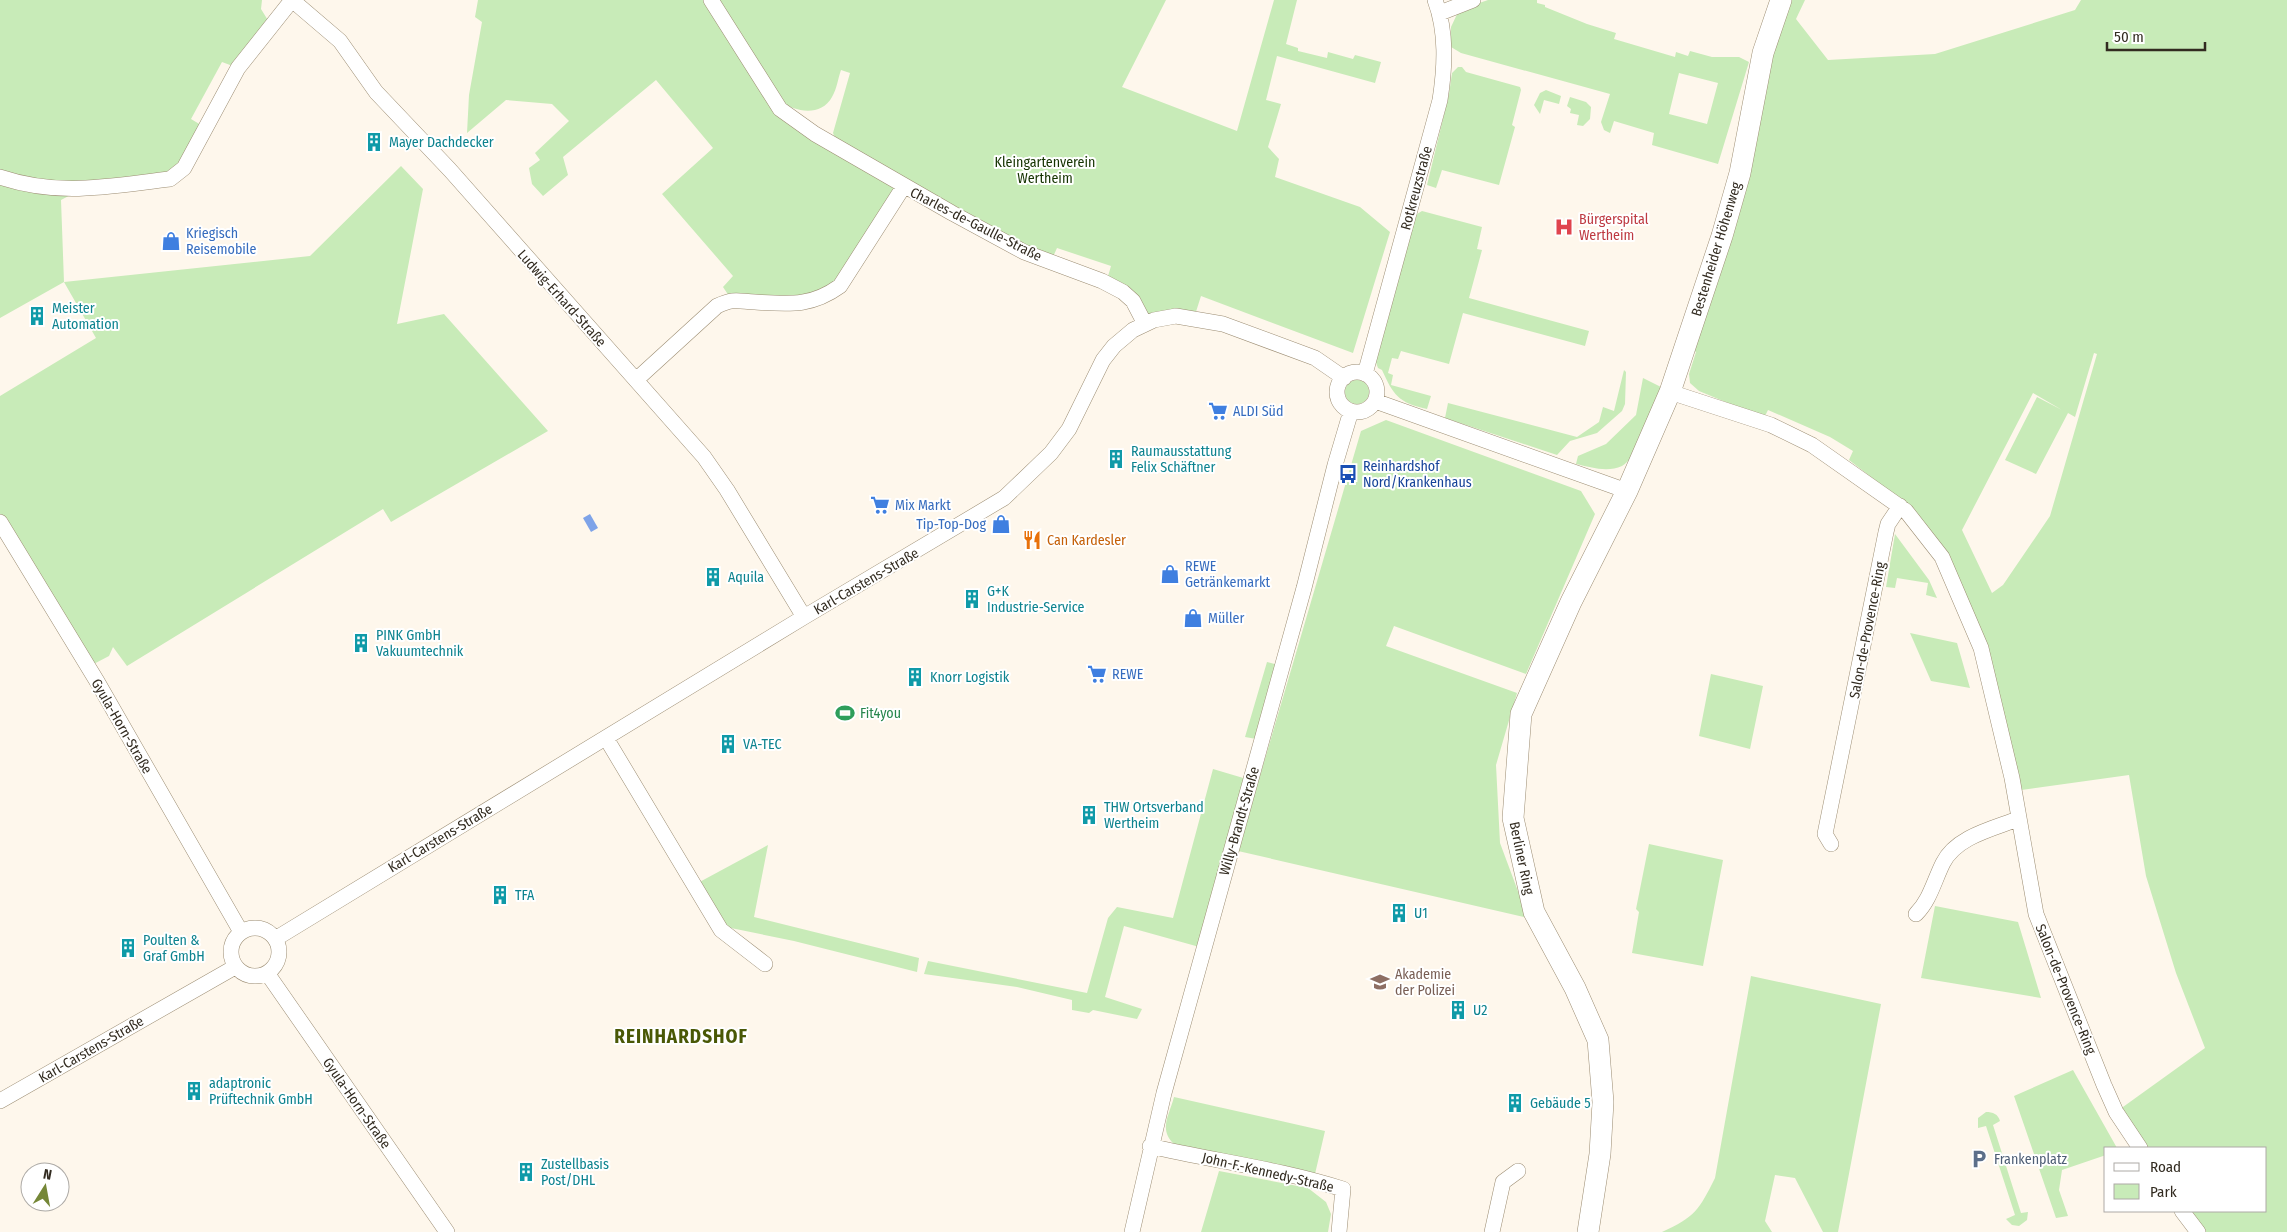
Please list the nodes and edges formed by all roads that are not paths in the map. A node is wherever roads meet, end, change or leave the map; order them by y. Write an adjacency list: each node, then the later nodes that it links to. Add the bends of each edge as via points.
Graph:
1 (292, 0): 6 (street, Ludwig-Erhard-Straße, via 238,68 178,175 170,179 80,190 46,188); 11 (street, Ludwig-Erhard-Straße, via 340,41 376,92 450,170)
2 (711, 0): 7 (street, Charles-de-Gaulle-Straße, via 780,109 815,134)
3 (1473, 0): 5 (street)
4 (1781, 0): 12 (street, Bestenheider Höhenweg, via 1763,53 1740,173)
5 (1438, 7): 9 (street, Rotkreuzstraße, via 1444,60 1440,100)
6 (0, 176)
7 (904, 186): 8 (street, Charles-de-Gaulle-Straße, via 1024,252 1123,292 1133,301); 11 (street, Charles-de-Gaulle-Straße, via 840,286 826,296 805,303 731,299 718,306)
8 (1145, 324): 10 (street, Karl-Carstens-Straße, via 1176,316 1223,324 1315,358); 18 (street, Karl-Carstens-Straße, via 1114,346 1103,360 1084,402 1051,453 1004,498)
9 (1365, 374): 10 (street, via 1355,373); 13 (street, via 1375,384)
10 (1344, 378): 14 (street, via 1338,395 1342,404)
11 (636, 380): 18 (street, Ludwig-Erhard-Straße, via 704,457)
12 (1670, 392): 15 (street, Bestenheider Höhenweg); 16 (street, Salon-de-Provence-Ring, via 1771,425 1812,444)
13 (1375, 401): 14 (street, via 1365,410); 15 (street)
14 (1352, 411): 29 (street, Willy-Brandt-Straße)
15 (1628, 491): 37 (street, Berliner Ring, via 1571,602 1521,714 1513,818 1534,912 1575,988 1598,1040 1603,1102 1600,1154)
16 (1900, 506): 20 (street, Salon-de-Provence-Ring, via 1942,557 1981,648 2012,778); 21 (street, Salon-de-Provence-Ring, via 1888,524 1867,624 1825,834)
17 (0, 522): 23 (street, Gyula-Horn-Straße, via 98,683)
18 (804, 617): 19 (street, Karl-Carstens-Straße)
19 (606, 738): 24 (street, Karl-Carstens-Straße); 25 (street, via 722,930)
20 (2018, 819): 22 (street, via 1953,848 1943,861 1925,905); 30 (street, Salon-de-Provence-Ring, via 2036,914 2104,1085 2116,1112)
21 (1831, 844)
22 (1916, 914)
23 (241, 932): 24 (street, via 260,929); 26 (street, via 231,950)
24 (275, 938): 27 (street, via 279,947 278,961)
25 (765, 964)
26 (235, 967): 27 (street, via 246,975); 28 (street, Karl-Carstens-Straße)
27 (267, 974): 33 (street, Gyula-Horn-Straße)
28 (0, 1101)
29 (1150, 1146): 34 (street, Willy-Brandt-Straße); 35 (street, John-F.-Kennedy-Straße, via 1279,1172 1343,1189)
30 (2139, 1147)
31 (1518, 1171): 36 (street, via 1503,1182)
32 (2183, 1212): 38 (street)
33 (447, 1232)
34 (1132, 1232)
35 (1339, 1232)
36 (1492, 1232)
37 (1588, 1232)
38 (2198, 1232)

